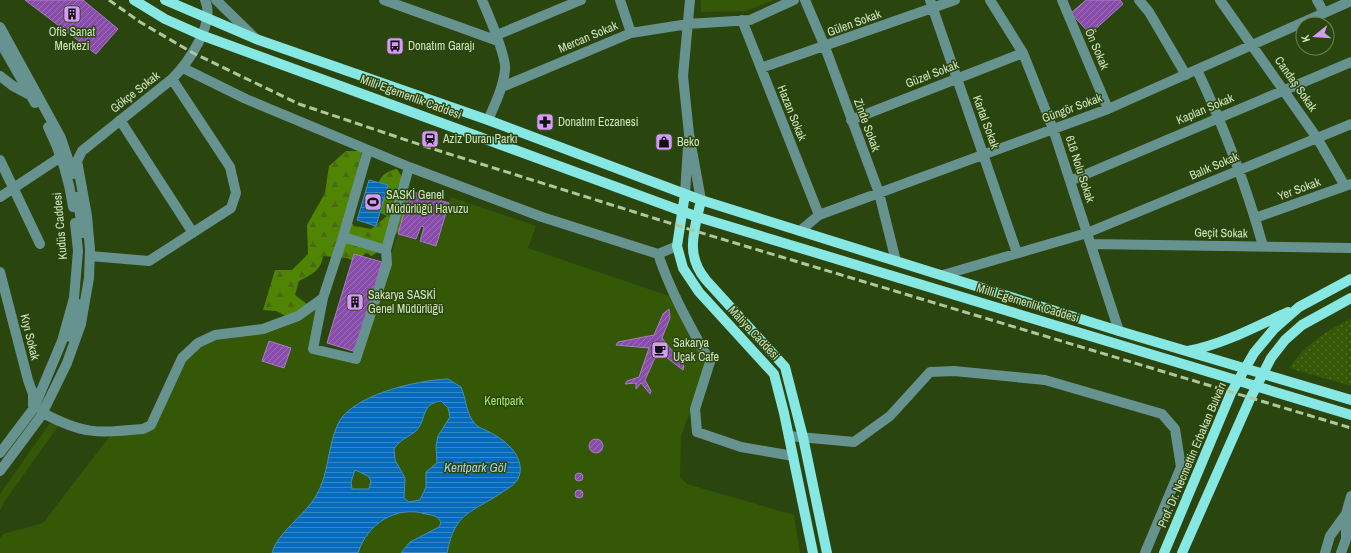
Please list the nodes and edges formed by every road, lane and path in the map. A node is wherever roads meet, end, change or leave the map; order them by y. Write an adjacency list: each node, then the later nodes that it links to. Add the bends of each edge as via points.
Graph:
1 (134, 0): 26 (main road, Milli Egemenlik Caddesi)
2 (165, 0): 21 (main road, Milli Egemenlik Caddesi)
3 (205, 0): 21 (street)
4 (216, 0): 28 (street)
5 (384, 0): 27 (street)
6 (482, 0): 27 (street)
7 (580, 0): 27 (street)
8 (620, 0): 25 (street)
9 (690, 0): 23 (street)
10 (794, 0): 22 (street, Mercan Sokak, via 750,20)
11 (805, 0): 31 (street, Zinde Sokak)
12 (955, 0): 19 (street, Gülen Sokak)
13 (990, 0): 32 (street, 616 Nolu Sokak)
14 (1063, 0): 44 (street, Ön Sokak)
15 (1139, 0): 37 (street, via 1149,12)
16 (1220, 0): 30 (street, Candaş Sokak)
17 (1317, 0): 20 (street)
18 (1351, 1): 20 (street, Güngör Sokak)
19 (932, 4): 31 (street, Gülen Sokak); 39 (street, Kartal Sokak)
20 (1324, 13): 30 (street, Güngör Sokak)
21 (207, 19): 26 (street, Gökçe Sokak); 28 (main road, Milli Egemenlik Caddesi)
22 (742, 20): 23 (street, Mercan Sokak); 35 (street, Hazan Sokak)
23 (688, 24): 25 (street, Mercan Sokak); 51 (street, via 683,76)
24 (0, 28): 104 (street, via 61,138 72,167 83,234 82,284 72,333 52,387 27,430)
25 (631, 33): 41 (street, Mercan Sokak)
26 (200, 36): 34 (street, Gökçe Sokak); 66 (main road, Milli Egemenlik Caddesi)
27 (497, 38): 41 (street, via 506,68)
28 (256, 39): 47 (main road, Milli Egemenlik Caddesi)
29 (0, 42): 43 (street, Kudüs Caddesi)
30 (1252, 46): 36 (street, Güngör Sokak); 42 (street, Candaş Sokak)
31 (825, 47): 35 (street, Gülen Sokak); 48 (street, Zinde Sokak)
32 (1023, 53): 39 (street, Güzel Sokak); 50 (street, 616 Nolu Sokak)
33 (1351, 62): 42 (street, Kaplan Sokak)
34 (183, 68): 40 (street, Gökçe Sokak); 53 (street, via 246,99)
35 (761, 68): 67 (street, Hazan Sokak)
36 (1197, 70): 37 (street, Güngör Sokak); 45 (street)
37 (1186, 75): 44 (street, Güngör Sokak)
38 (0, 76): 43 (street)
39 (956, 78): 48 (street, Güzel Sokak); 54 (street, Kartal Sokak)
40 (172, 79): 46 (street, Gökçe Sokak); 71 (street, via 230,167 236,193 231,208)
41 (502, 87): 47 (street)
42 (1285, 90): 45 (street, Kaplan Sokak); 52 (street, Candaş Sokak)
43 (30, 95): 55 (street, Kudüs Caddesi, via 45,119)
44 (1108, 109): 50 (street, Güngör Sokak)
45 (1220, 117): 58 (street); 59 (street, Kaplan Sokak)
46 (120, 120): 71 (street); 82 (street, Gökçe Sokak, via 82,151 77,161 87,216)
47 (488, 120): 63 (main road, Milli Egemenlik Caddesi)
48 (852, 120): 62 (street, Zinde Sokak)
49 (1351, 124): 52 (street, Balık Sokak)
50 (1053, 129): 54 (street, Güngör Sokak); 59 (street, 616 Nolu Sokak)
51 (689, 134): 63 (street); 65 (street)
52 (1317, 138): 58 (street, Balık Sokak); 60 (street, Candaş Sokak)
53 (368, 150): 57 (street); 73 (street)
54 (984, 154): 62 (street, Güngör Sokak); 80 (street, Kartal Sokak)
55 (62, 156): 61 (street); 97 (street, Kudüs Caddesi, via 69,182 78,250 74,298 62,341)
56 (0, 160): 61 (street)
57 (409, 167): 79 (street); 81 (street, via 542,217)
58 (1239, 170): 69 (street); 72 (street, Balık Sokak)
59 (1070, 181): 72 (street, 616 Nolu Sokak)
60 (1348, 185): 69 (street, Yer Sokak)
61 (14, 188): 64 (street); 74 (street)
62 (879, 193): 67 (street, Güngör Sokak); 83 (street, Zinde Sokak)
63 (685, 194): 65 (main road, Milli Egemenlik Caddesi); 66 (main road, Maliye Caddesi)
64 (0, 197)
65 (701, 200): 68 (main road, Maliye Caddesi); 70 (main road, Milli Egemenlik Caddesi)
66 (682, 211): 68 (main road, Milli Egemenlik Caddesi); 76 (main road, Maliye Caddesi)
67 (819, 215): 70 (street, Güngör Sokak)
68 (698, 217): 94 (main road, Milli Egemenlik Caddesi); 101 (main road, Maliye Caddesi, via 692,239 696,264 706,280 785,367)
69 (1255, 218): 77 (street)
70 (800, 231): 83 (main road, Milli Egemenlik Caddesi)
71 (193, 233): 82 (street, via 149,261)
72 (1087, 233): 75 (street, 616 Nolu Sokak); 80 (street)
73 (343, 237): 79 (street); 87 (street)
74 (40, 244)
75 (1091, 244): 77 (street, Geçit Sokak); 90 (street, 616 Nolu Sokak)
76 (677, 246): 81 (street); 100 (main road, Maliye Caddesi, via 683,268 693,284 774,374)
77 (1263, 246): 78 (street, Geçit Sokak)
78 (1351, 248)
79 (386, 250): 87 (street, via 387,264 356,359 313,349)
80 (1017, 253): 85 (street)
81 (658, 254): 103 (street, via 680,309 710,362 695,409 696,432 741,448)
82 (90, 256): 98 (street, via 81,324 67,362)
83 (896, 261): 85 (main road, Milli Egemenlik Caddesi)
84 (0, 272): 97 (street, Kıyı Sokak, via 33,394)
85 (943, 275): 90 (main road, Milli Egemenlik Caddesi)
86 (1351, 279): 89 (main road)
87 (323, 298): 98 (street, via 298,316 263,329 215,336 198,343 182,358 151,425 143,428 92,432 67,425)
88 (1351, 298): 93 (main road, via 1302,325 1285,340 1271,358)
89 (1299, 307): 91 (main road, via 1230,339); 92 (main road, Prof. Dr. Necmettin Erbakan Bulvarı, via 1274,329)
90 (1119, 331): 91 (main road, Milli Egemenlik Caddesi)
91 (1187, 351): 92 (main road, Milli Egemenlik Caddesi)
92 (1244, 368): 93 (main road, Milli Egemenlik Caddesi); 94 (main road, Prof. Dr. Necmettin Erbakan Bulvarı)
93 (1264, 374): 95 (main road); 96 (main road, Milli Egemenlik Caddesi)
94 (1239, 381): 95 (main road, Milli Egemenlik Caddesi); 111 (main road, Prof. Dr. Necmettin Erbakan Bulvarı, via 1231,393)
95 (1257, 386): 99 (main road, Milli Egemenlik Caddesi); 112 (main road)
96 (1351, 400)
97 (34, 408): 102 (street, Kudüs Caddesi)
98 (43, 413): 105 (street)
99 (1351, 414)
100 (789, 436): 101 (street); 103 (main road, Maliye Caddesi)
101 (803, 437): 109 (main road, Maliye Caddesi); 110 (street, via 854,442 890,416 930,372 954,371 1045,380 1162,414 1175,429 1181,467)
102 (0, 453)
103 (793, 456): 108 (main road, Maliye Caddesi)
104 (0, 463)
105 (0, 471)
106 (1351, 496): 107 (street)
107 (1346, 514): 113 (street, via 1330,536); 114 (street, via 1346,539)
108 (813, 553)
109 (827, 553)
110 (1145, 553)
111 (1164, 553)
112 (1182, 553)
113 (1325, 553)
114 (1341, 553)

